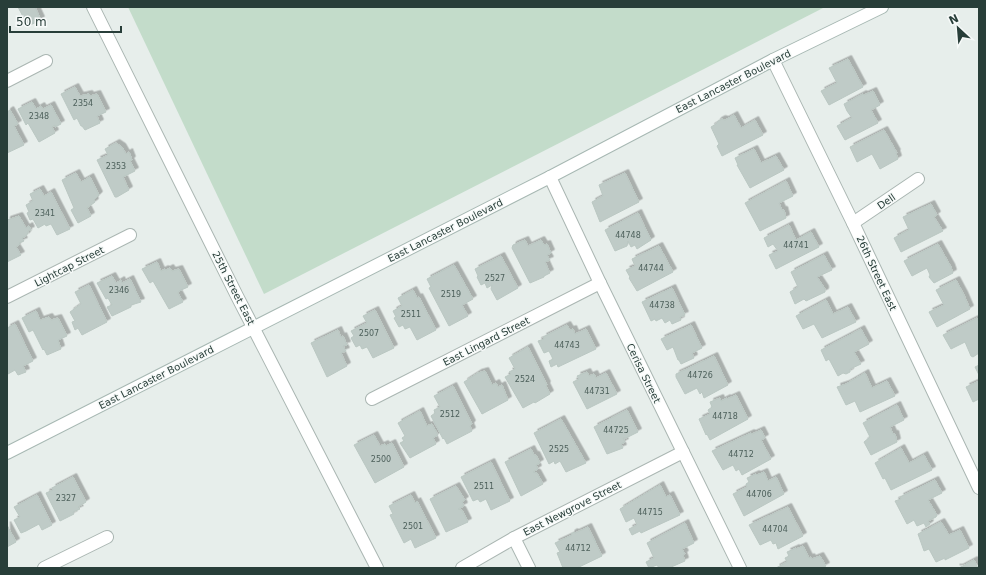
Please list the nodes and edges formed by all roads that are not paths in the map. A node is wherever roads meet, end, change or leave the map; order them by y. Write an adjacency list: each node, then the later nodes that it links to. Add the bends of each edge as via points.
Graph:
1 (93, 7): 12 (street, 25th Street East)
2 (882, 7): 3 (street, East Lancaster Boulevard)
3 (773, 60): 6 (street, East Lancaster Boulevard); 8 (street, 26th Street East)
4 (46, 61): 5 (street)
5 (7, 81)
6 (550, 177): 10 (street, Cerisa Street); 12 (street, East Lancaster Boulevard)
7 (918, 179): 8 (street, Dell)
8 (853, 223): 16 (street, 26th Street East)
9 (130, 235): 11 (street, Lightcap Street)
10 (600, 283): 13 (street, East Lingard Street); 15 (street, Cerisa Street)
11 (7, 297)
12 (254, 327): 14 (street, East Lancaster Boulevard); 20 (street, 25th Street East)
13 (372, 399)
14 (7, 452)
15 (683, 452): 18 (street, East Newgrove Street); 23 (street, Cerisa Street)
16 (979, 488)
17 (107, 537): 19 (street)
18 (514, 538): 21 (street, East Newgrove Street); 22 (street)
19 (44, 568)
20 (378, 568)
21 (462, 568)
22 (528, 568)
23 (740, 568)

